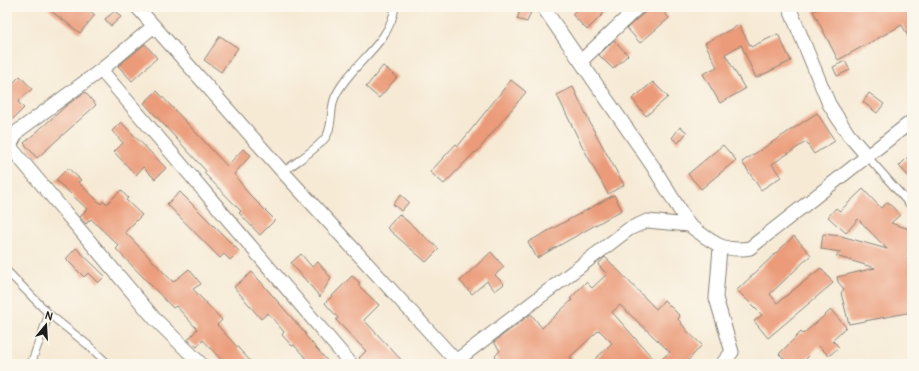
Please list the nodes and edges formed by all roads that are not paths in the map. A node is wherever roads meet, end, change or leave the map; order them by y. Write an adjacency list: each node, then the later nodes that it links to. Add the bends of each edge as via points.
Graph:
1 (137, 7): 6 (street)
2 (395, 7): 11 (lane, via 384,35 335,97 326,136)
3 (543, 7): 7 (street)
4 (638, 7): 7 (street)
5 (789, 7): 10 (street, via 829,104 848,134)
6 (154, 26): 8 (street); 11 (street)
7 (581, 61): 13 (street, via 652,166)
8 (101, 70): 20 (street, via 18,131 11,144 12,149 154,318); 21 (street)
9 (912, 121): 10 (street)
10 (867, 156): 12 (lane); 14 (street, via 750,248 736,251)
11 (283, 172): 17 (street)
12 (912, 208)
13 (688, 225): 14 (street); 17 (street, via 647,221 629,229)
14 (720, 248): 22 (street, via 716,298 732,352)
15 (7, 271): 16 (lane)
16 (49, 314): 18 (lane); 19 (lane)
17 (456, 363)
18 (31, 364)
19 (108, 364)
20 (201, 364)
21 (351, 364)
22 (722, 364)

